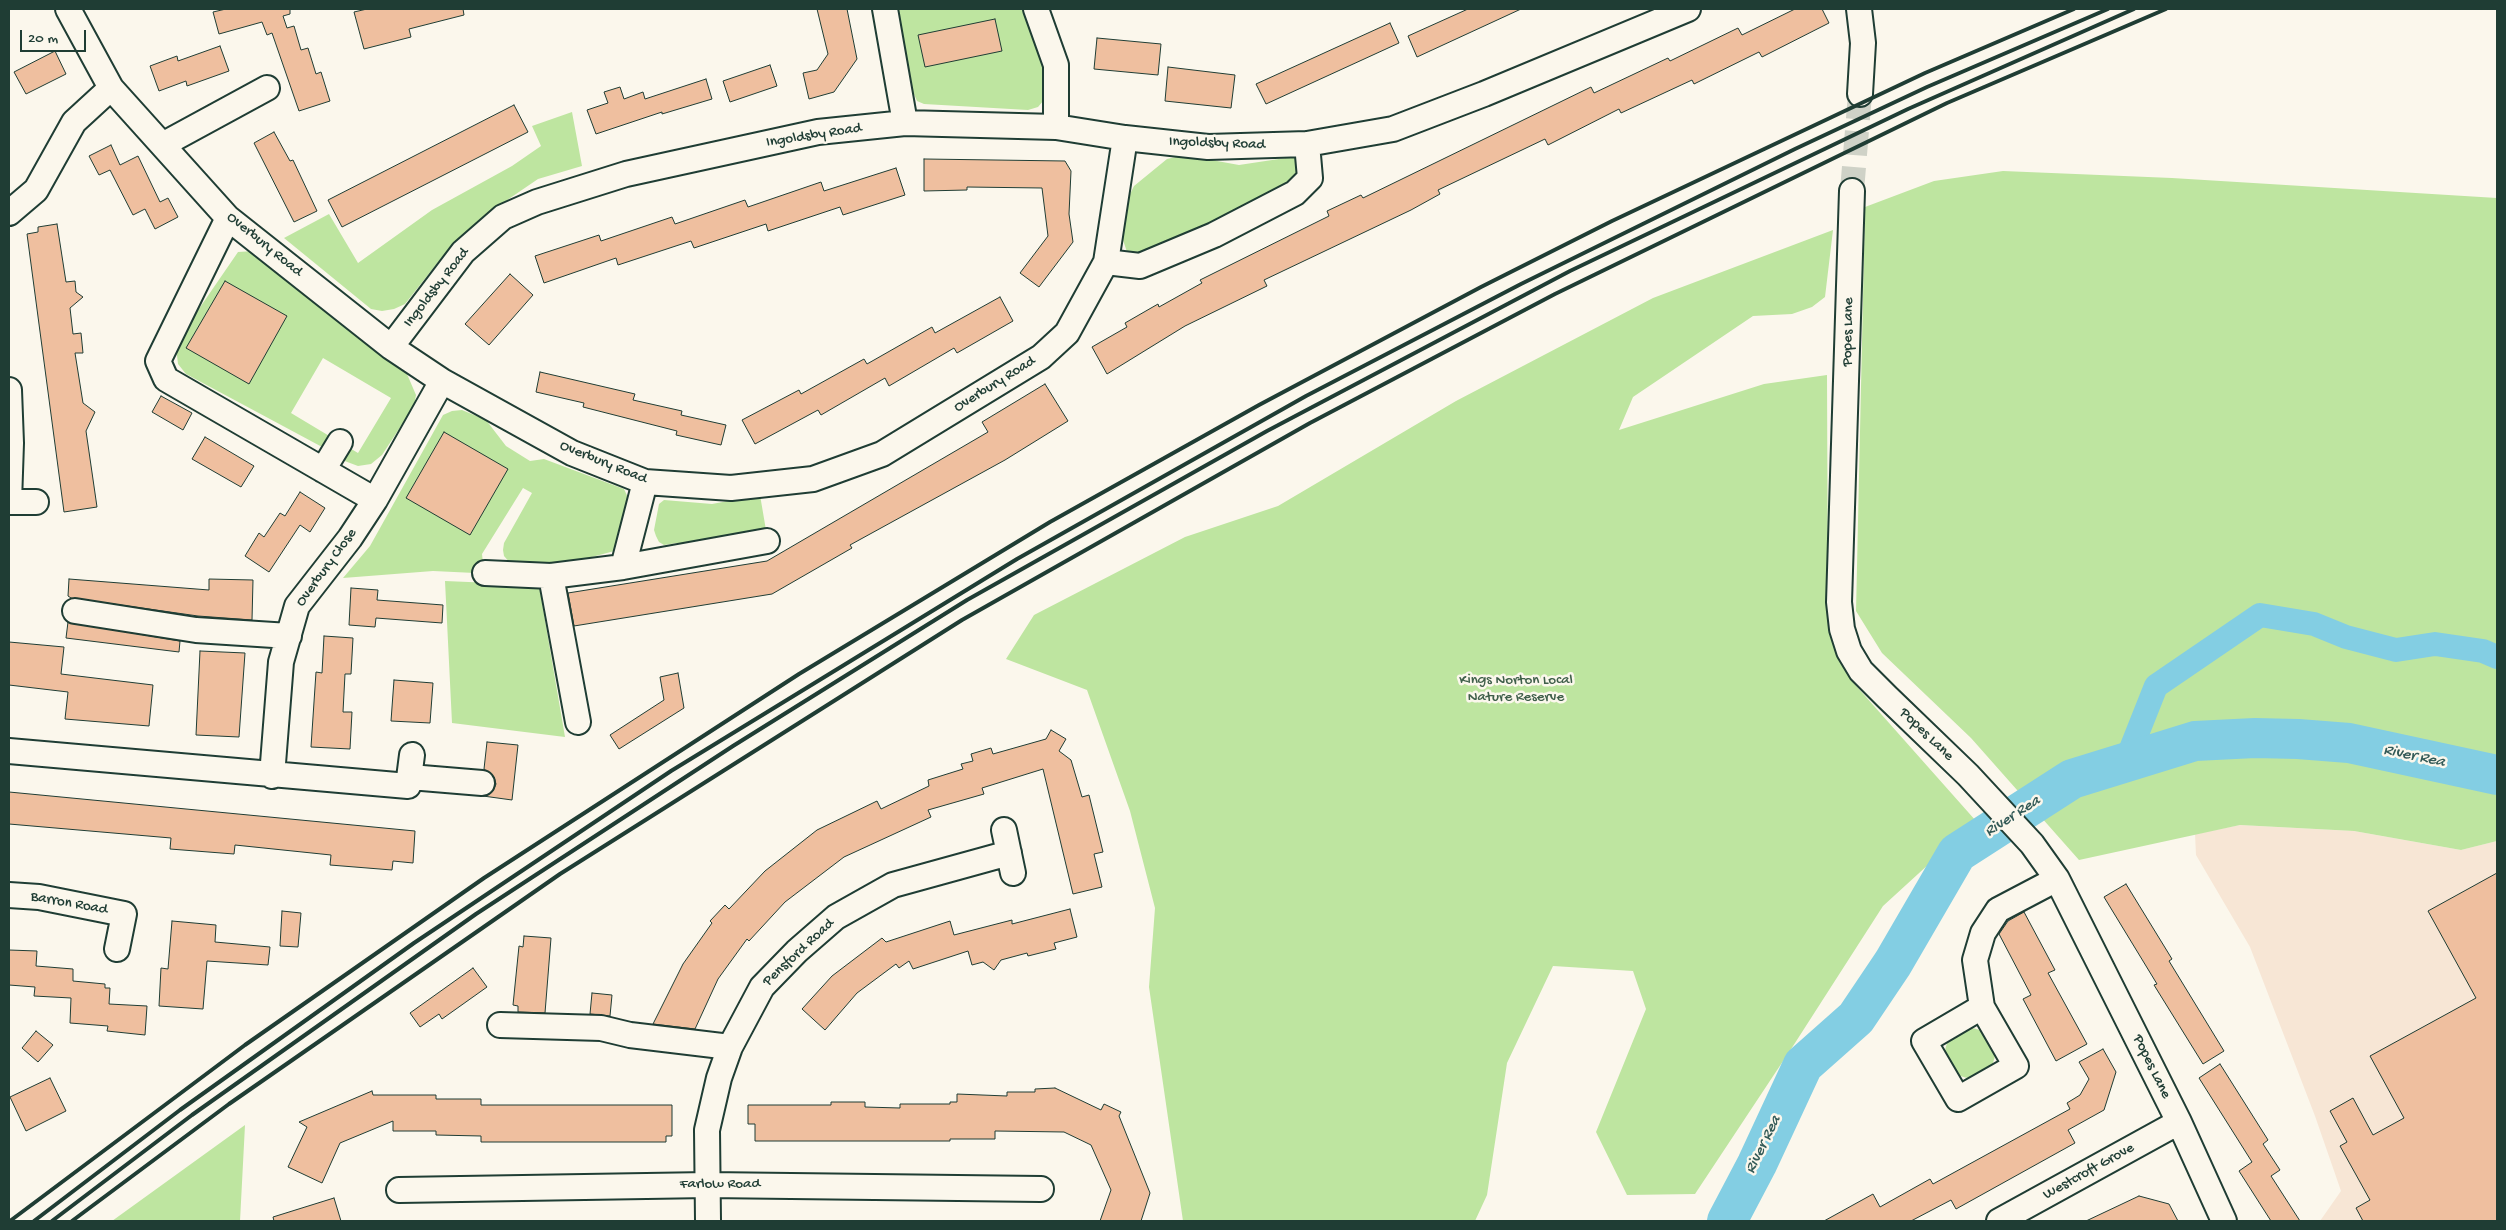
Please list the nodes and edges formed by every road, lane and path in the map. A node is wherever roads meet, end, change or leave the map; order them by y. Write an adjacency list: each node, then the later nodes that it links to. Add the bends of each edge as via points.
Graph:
1 (68, 9): 6 (street, Overbury Road)
2 (885, 9): 9 (street)
3 (1036, 9): 10 (street, via 1056,65)
4 (1688, 9): 13 (street, Ingoldsby Road, via 1484,94 1393,128)
5 (1859, 9): 8 (street, via 1863,35)
6 (111, 88): 12 (street, Overbury Road); 15 (street, via 74,122 36,190)
7 (267, 88): 12 (street)
8 (1860, 94)
9 (905, 123): 10 (street, Ingoldsby Road); 18 (street, Ingoldsby Road, via 809,134 626,174 537,202 503,217 463,252)
10 (1056, 127): 11 (street, Ingoldsby Road)
11 (1125, 138): 13 (street, Ingoldsby Road, via 1208,147); 17 (street, Overbury Road)
12 (164, 144): 16 (street, Overbury Road)
13 (1307, 144): 17 (street, via 1310,178 1296,193 1214,235 1140,266)
14 (1852, 191): 38 (street, Popes Lane, via 1839,602 1842,629 1849,651 1861,671 1980,788 2026,838)
15 (9, 213)
16 (228, 218): 18 (street, Overbury Road); 22 (street, via 158,361 166,379)
17 (1106, 262): 23 (street, Overbury Road, via 1067,333 1041,357 882,454 813,478 731,488)
18 (391, 347): 19 (street, Overbury Road)
19 (442, 381): 23 (street, Overbury Road, via 572,453); 24 (street, Overbury Close)
20 (9, 390): 25 (street)
21 (340, 442): 22 (street)
22 (323, 470): 24 (street)
23 (645, 482): 28 (street)
24 (375, 500): 32 (street, Overbury Close, via 297,606)
25 (9, 502): 26 (street)
26 (36, 502)
27 (767, 541): 28 (street)
28 (623, 567): 30 (street)
29 (485, 573): 30 (street)
30 (551, 576): 33 (street)
31 (75, 611): 32 (street, via 196,630)
32 (289, 636): 35 (street, Overbury Close, via 282,662)
33 (578, 722)
34 (9, 751): 35 (street)
35 (272, 776): 36 (street, via 408,786 411,766)
36 (482, 783)
37 (1004, 830): 43 (street, Pensford Road, via 1011,863 893,885 836,917 762,987)
38 (2051, 872): 41 (street, via 1998,910 1983,933 1975,960); 44 (street, Popes Lane)
39 (9, 895): 40 (street, Barron Road, via 39,897 124,914)
40 (117, 949)
41 (1982, 1007)
42 (500, 1025): 43 (street, via 601,1028 630,1035)
43 (730, 1047): 45 (street, Pensford Road, via 707,1130)
44 (2179, 1122): 49 (street, Westcroft Grove); 50 (street, Popes Lane)
45 (708, 1185): 46 (street, Farlow Road); 47 (street, Farlow Road); 48 (street, Pensford Road)
46 (1041, 1188)
47 (399, 1190)
48 (708, 1221)
49 (1999, 1221)
50 (2224, 1221)

